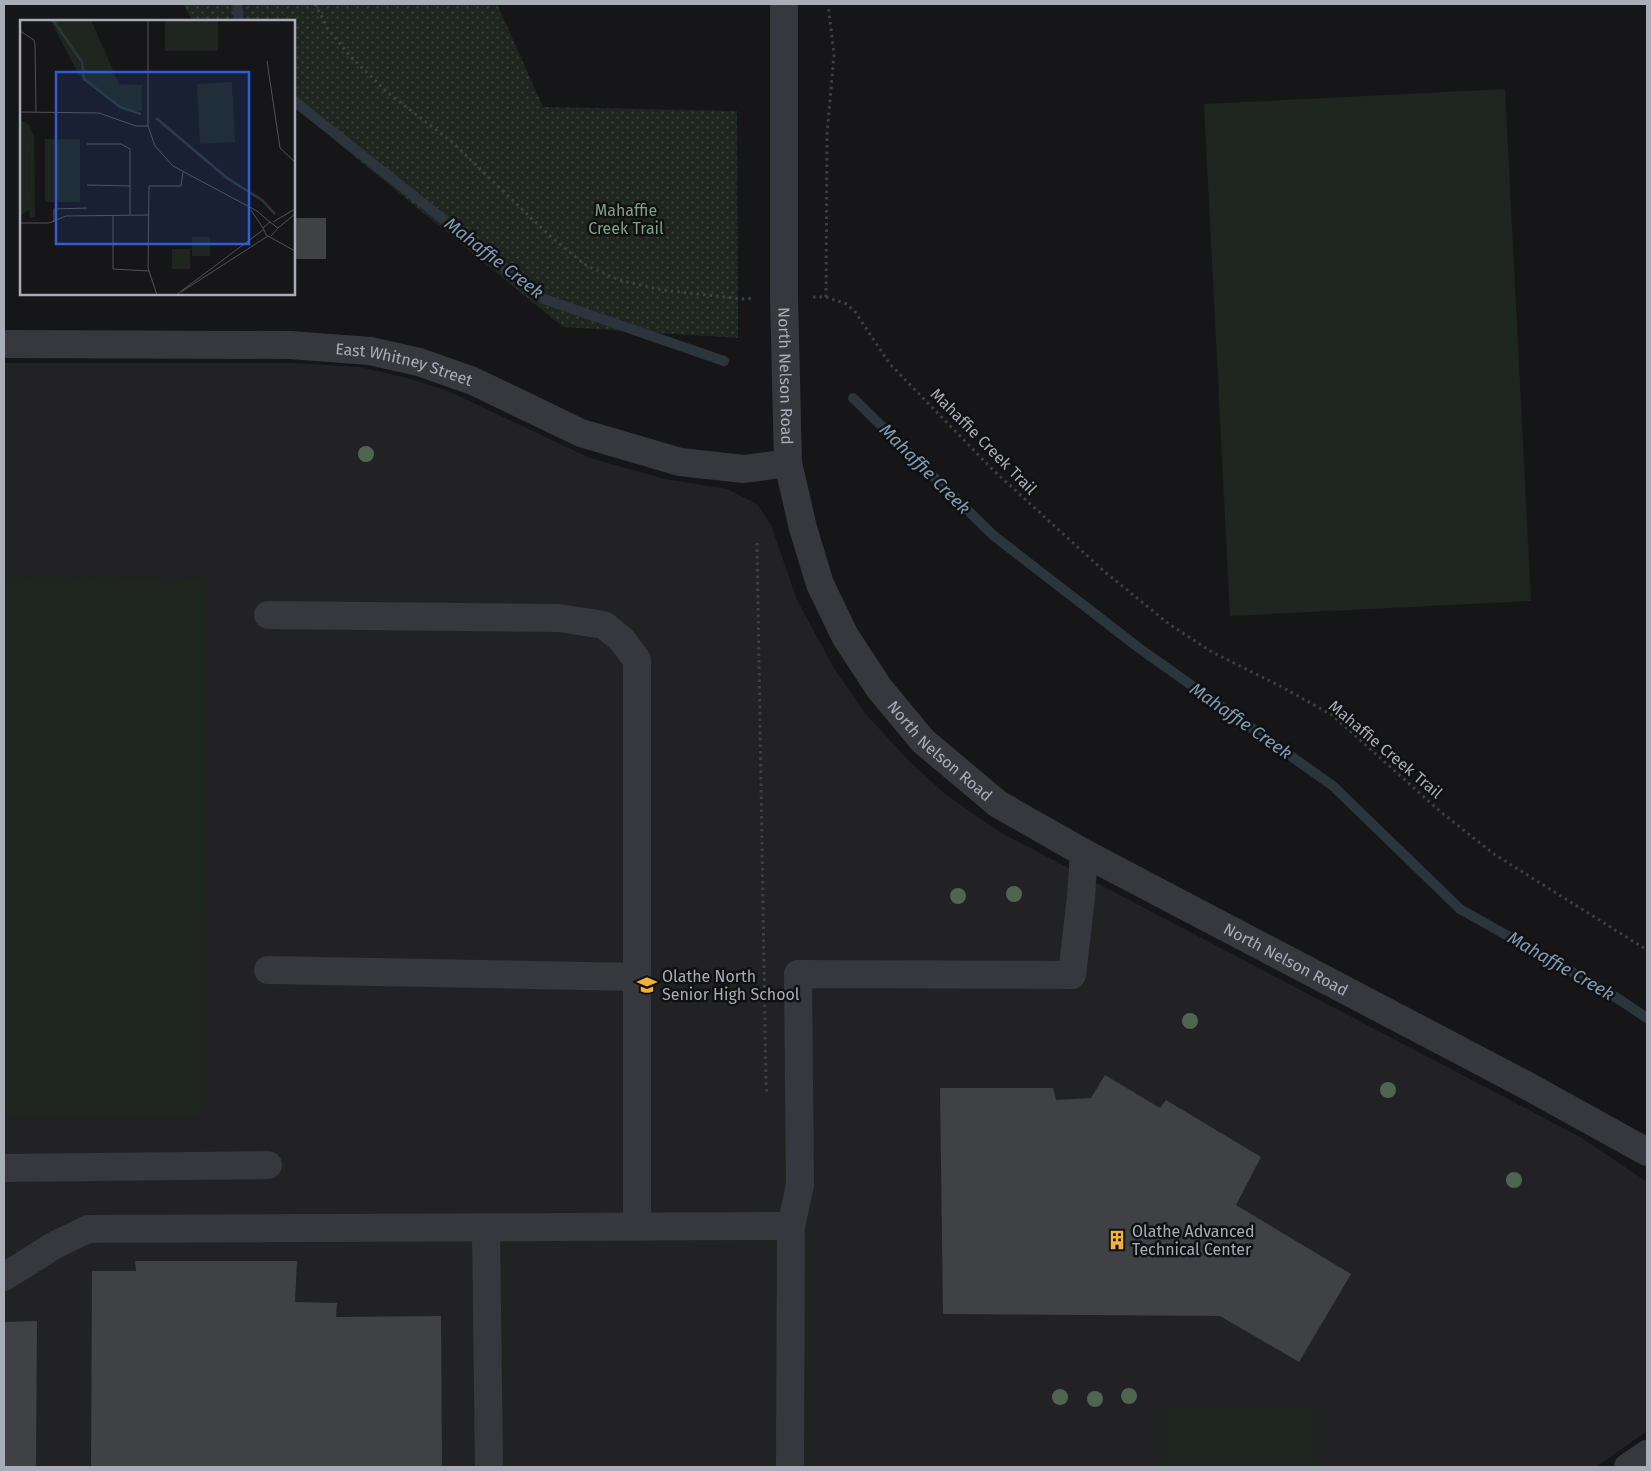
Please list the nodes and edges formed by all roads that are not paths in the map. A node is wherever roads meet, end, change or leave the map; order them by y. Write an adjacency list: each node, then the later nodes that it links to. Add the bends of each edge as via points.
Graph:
1 (784, 4): 3 (street, North Nelson Road, via 784,297)
2 (4, 344): 3 (street, East Whitney Street, via 290,345 370,351 419,362 473,381 581,433 680,462 744,469)
3 (788, 463): 5 (street, North Nelson Road, via 820,584 845,636 878,688 922,741 998,804)
4 (268, 615): 7 (street, via 559,618 604,625 622,640 637,660)
5 (1084, 853): 8 (street, North Nelson Road, via 1524,1084); 13 (street, via 1072,975 798,974 800,1185)
6 (268, 970): 7 (street)
7 (637, 977): 12 (street)
8 (1637, 1147): 9 (street, North Nelson Road)
9 (1647, 1160)
10 (268, 1166): 11 (street)
11 (4, 1168)
12 (637, 1226): 13 (street); 14 (street)
13 (791, 1226): 18 (street)
14 (486, 1227): 15 (street, via 88,1229); 17 (street)
15 (4, 1277)
16 (1647, 1454): 19 (street)
17 (489, 1467)
18 (790, 1467)
19 (1628, 1467)

